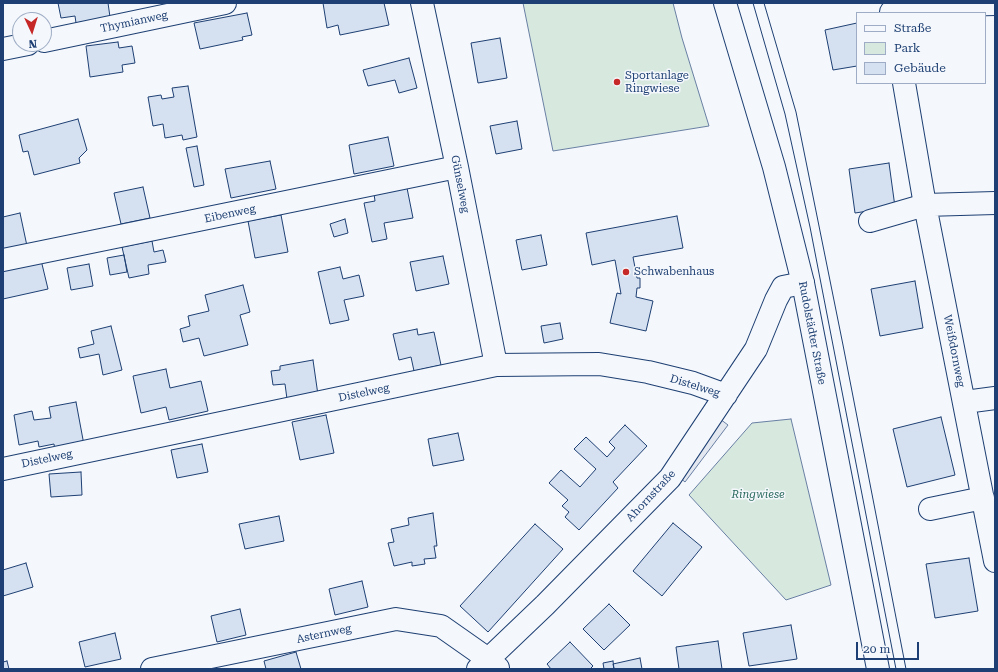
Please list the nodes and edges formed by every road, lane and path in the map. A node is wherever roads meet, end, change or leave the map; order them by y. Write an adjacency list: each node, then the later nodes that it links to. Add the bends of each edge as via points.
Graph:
1 (225, 3): 6 (street, Thymianweg)
2 (422, 3): 8 (street, Günselweg)
3 (725, 3): 13 (street, Rudolstädter Straße, via 774,167)
4 (995, 4): 5 (street)
5 (891, 9)
6 (52, 39)
7 (904, 84): 10 (street, Weißdornweg)
8 (457, 167): 12 (street, Eibenweg); 14 (street, Günselweg)
9 (995, 203): 10 (street)
10 (925, 205): 11 (street); 17 (street, Weißdornweg)
11 (870, 221)
12 (3, 260)
13 (803, 283): 15 (street, Ahornstraße, via 783,287 756,349); 24 (street, Rudolstädter Straße)
14 (496, 365): 15 (street, Distelweg, via 599,364 648,372); 18 (street, Distelweg)
15 (726, 395): 22 (street, Ahornstraße, via 670,478)
16 (995, 398): 17 (street)
17 (965, 402): 19 (street, Weißdornweg)
18 (3, 469)
19 (983, 498): 20 (street); 21 (street, Weißdornweg)
20 (930, 509)
21 (995, 561)
22 (488, 666): 23 (street, Asternweg, via 441,626 396,619)
23 (152, 669)
24 (878, 669)

